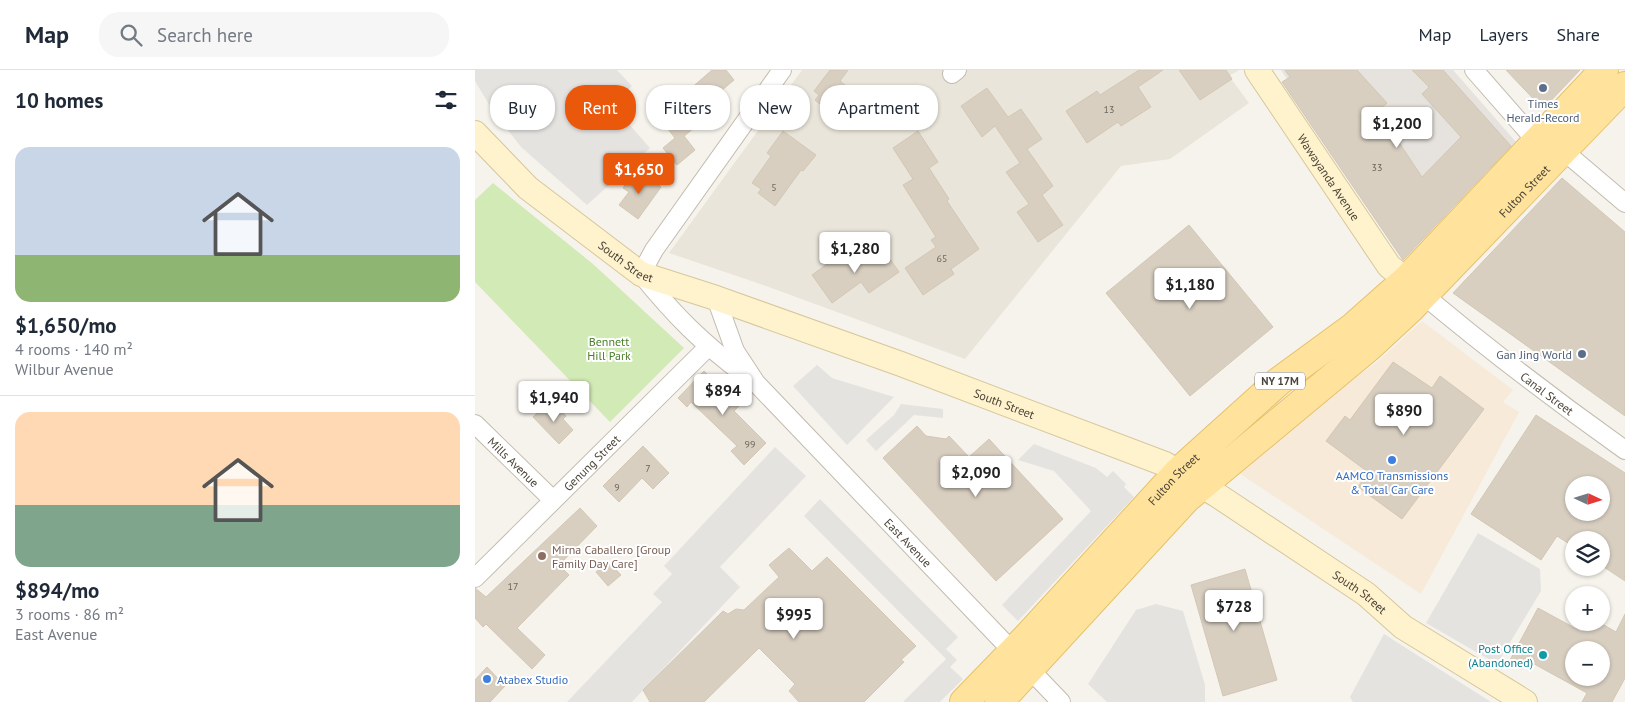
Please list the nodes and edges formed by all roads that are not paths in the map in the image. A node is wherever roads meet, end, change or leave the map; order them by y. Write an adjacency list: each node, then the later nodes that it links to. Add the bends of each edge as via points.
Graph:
1 (782, 70): 9 (street, via 654,250)
2 (1257, 70): 10 (street, Wawayanda Avenue, via 1389,266)
3 (1473, 70): 7 (street)
4 (1604, 70): 7 (main road, Fulton Street / NY 17M)
5 (1625, 86): 7 (main road, Fulton Street / NY 17M)
6 (475, 133): 9 (street, South Street, via 528,188)
7 (1548, 148): 8 (street, via 1572,158); 10 (main road, Fulton Street / NY 17M)
8 (1625, 203)
9 (641, 274): 11 (street, South Street); 12 (street, East Avenue, via 673,313)
10 (1415, 288): 15 (street, Canal Street); 16 (main road, Fulton Street / NY 17M, via 1353,327 1278,382)
11 (716, 298): 13 (street, East Avenue, via 735,351); 16 (street, South Street, via 1165,464)
12 (708, 347): 13 (street, East Avenue); 17 (street, Genung Street)
13 (756, 383): 19 (street, East Avenue)
14 (475, 424): 17 (street, Mills Avenue)
15 (1625, 450)
16 (1190, 480): 19 (main road, Fulton Street / NY 17M); 23 (street, South Street, via 1366,594 1403,627)
17 (553, 500): 18 (street, Genung Street)
18 (475, 578)
19 (1020, 662): 20 (main road, Fulton Street / NY 17M); 21 (main road, Fulton Street / NY 17M); 22 (street, East Avenue)
20 (964, 702)
21 (999, 702)
22 (1061, 702)
23 (1525, 702)

